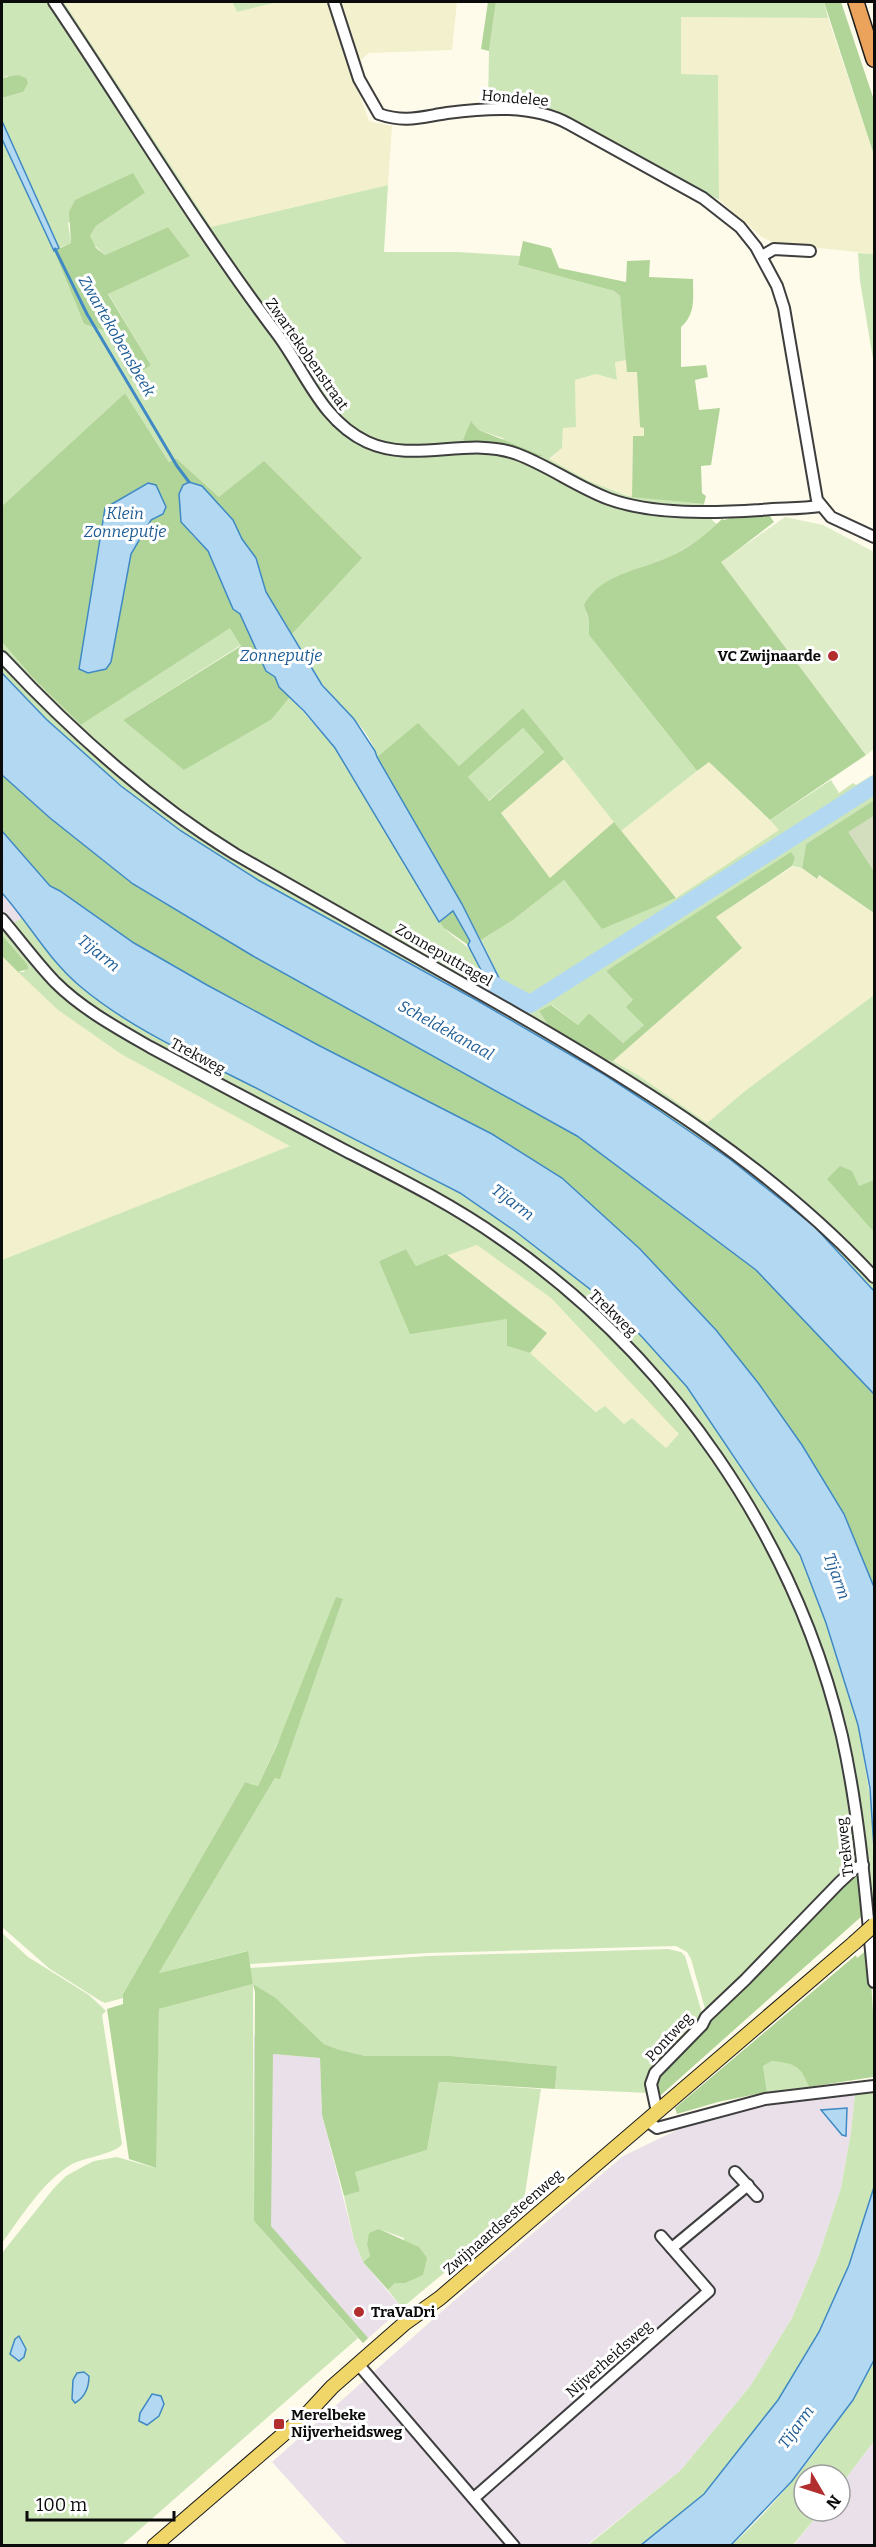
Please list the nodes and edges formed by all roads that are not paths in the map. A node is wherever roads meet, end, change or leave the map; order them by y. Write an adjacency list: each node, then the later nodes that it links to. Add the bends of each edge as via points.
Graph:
1 (54, 2): 7 (street, Zwartekobenstraat, via 324,408 351,434 403,451 498,448 626,504 713,512)
2 (334, 2): 6 (street, Hondelee, via 359,79 379,114 399,121 477,109 533,112 559,118 703,198 740,227)
3 (856, 2): 4 (highway)
4 (874, 59)
5 (810, 251): 6 (street, via 774,249)
6 (762, 256): 7 (street, Hondelee, via 784,308)
7 (820, 506): 8 (street, via 831,517)
8 (874, 537)
9 (2, 657): 11 (street, Zonneputtragel, via 99,754 198,831 653,1096 789,1196)
10 (2, 919): 12 (street, Trekweg, via 54,981 89,1009 150,1047 474,1221 569,1292 646,1367 714,1452 753,1515 789,1585 821,1665 841,1733)
11 (874, 1277)
12 (863, 1865): 14 (street, Trekweg); 16 (street, Pontweg, via 839,1883 652,2077)
13 (874, 1925): 16 (main road, Zwijnaardsesteenweg, bridge)
14 (874, 1982)
15 (874, 2086): 16 (street, via 765,2099 657,2128)
16 (652, 2117): 22 (main road, Zwijnaardsesteenweg)
17 (735, 2172): 18 (street)
18 (748, 2185): 19 (street); 21 (street)
19 (757, 2196)
20 (661, 2236): 21 (street, Nijverheidsweg)
21 (672, 2248): 23 (street, Nijverheidsweg, via 709,2290)
22 (358, 2364): 23 (street); 24 (main road, Zwijnaardsesteenweg, via 308,2413)
23 (474, 2498): 25 (street)
24 (154, 2546)
25 (514, 2546)

